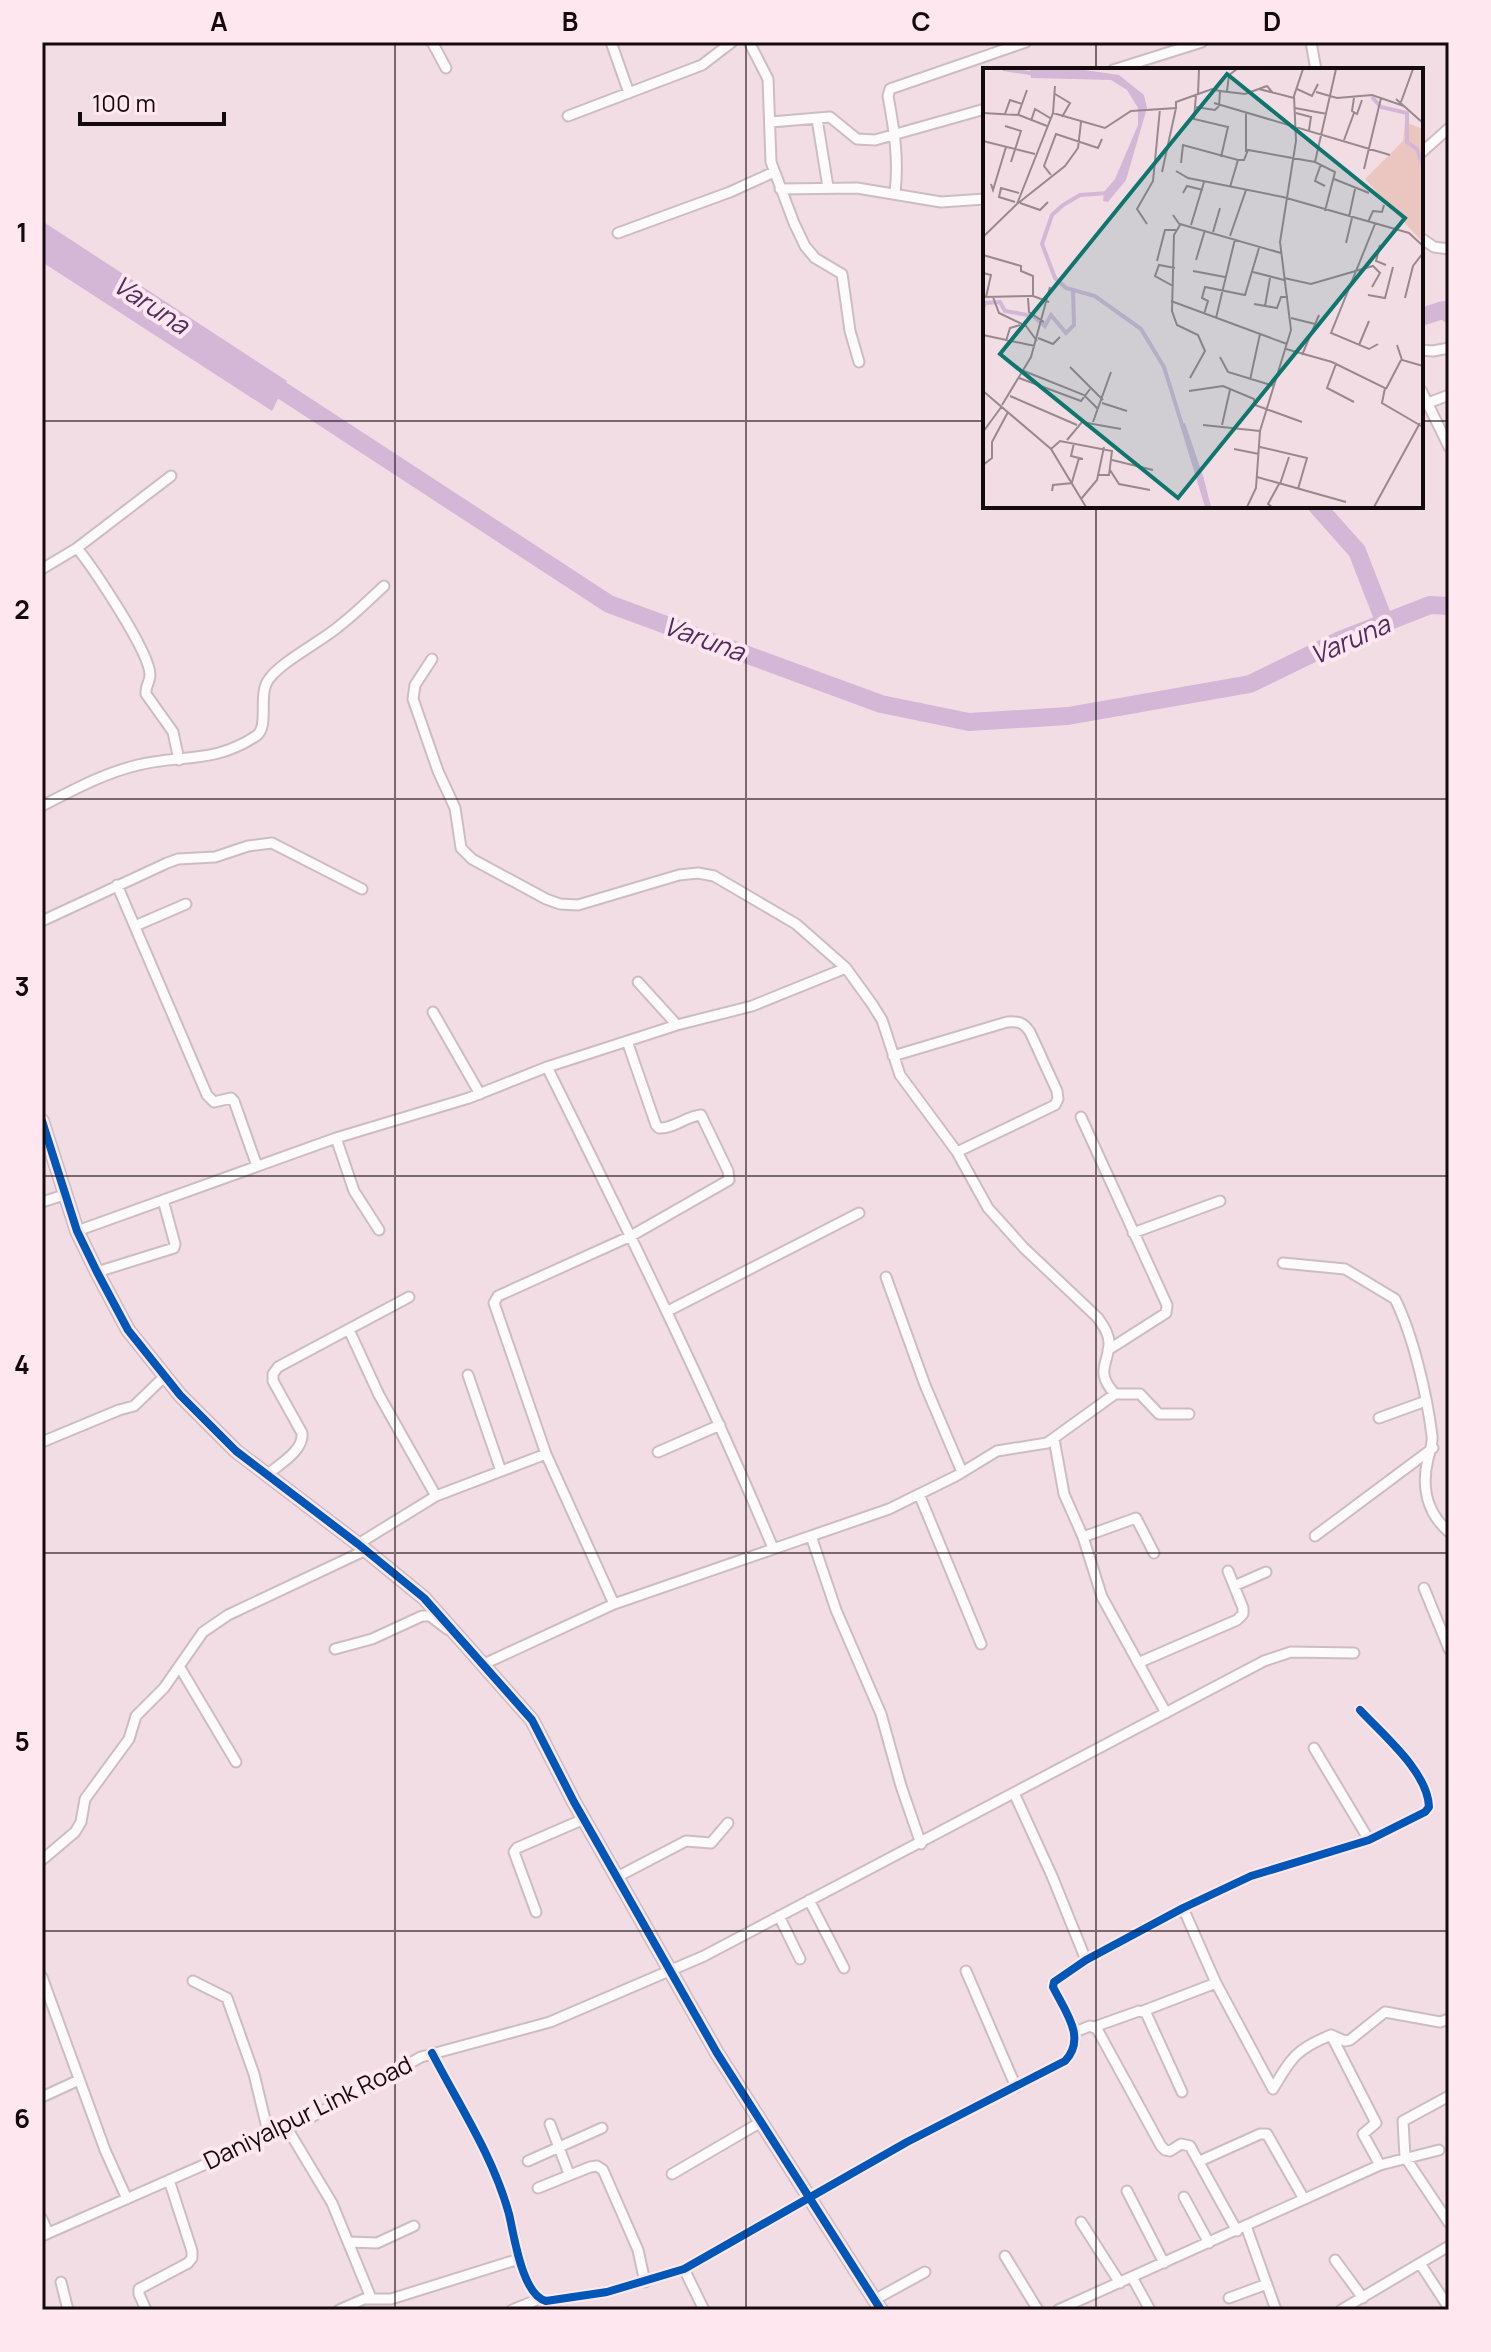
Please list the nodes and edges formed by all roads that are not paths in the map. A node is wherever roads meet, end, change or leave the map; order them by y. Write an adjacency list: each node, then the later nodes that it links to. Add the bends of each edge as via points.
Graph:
1 (432, 42): 8 (street)
2 (611, 42): 11 (street)
3 (732, 42): 11 (street, via 702,65)
4 (749, 42): 15 (street, via 768,79)
5 (1026, 42): 17 (street, via 890,89)
6 (1202, 42): 9 (street)
7 (1311, 42): 10 (street)
8 (446, 68)
9 (1119, 68)
10 (1316, 68)
11 (629, 93): 13 (street)
12 (983, 110): 17 (street)
13 (568, 116)
14 (817, 119): 15 (street); 17 (street, via 836,120 857,139); 20 (street)
15 (771, 122): 19 (street)
16 (1449, 128): 18 (street)
17 (896, 136): 22 (street)
18 (1423, 151)
19 (774, 172): 21 (street); 24 (street)
20 (828, 187): 21 (street); 22 (street)
21 (780, 189): 29 (street, via 810,253 842,274)
22 (895, 193): 23 (street, via 941,202)
23 (983, 199)
24 (618, 233)
25 (1423, 239): 26 (street)
26 (1449, 249)
27 (1449, 348): 28 (street)
28 (1423, 350)
29 (859, 362)
30 (1423, 394): 32 (street)
31 (1449, 395): 32 (street)
32 (1428, 403): 33 (street)
33 (1449, 447)
34 (171, 476): 35 (street)
35 (77, 548): 36 (street); 39 (street, via 139,647 150,676 145,690 173,732)
36 (42, 569)
37 (384, 586): 39 (street, via 271,675 257,736 219,754)
38 (432, 659): 46 (street, via 415,685 413,699 455,808 465,855 546,899 569,905 679,875 714,876 796,924)
39 (179, 760): 40 (street, via 129,767)
40 (42, 806)
41 (117, 885): 42 (street, via 178,859 215,857 261,843 281,847); 44 (street); 45 (street)
42 (362, 889)
43 (186, 904): 45 (street)
44 (42, 921)
45 (135, 926): 58 (street, via 207,1095 214,1102 234,1101)
46 (846, 968): 49 (street, via 752,1006); 51 (street, via 882,1020)
47 (638, 982): 49 (street)
48 (433, 1012): 53 (street)
49 (677, 1025): 50 (street)
50 (627, 1041): 52 (street); 67 (street, via 656,1125 668,1128 701,1115 729,1176 726,1183)
51 (893, 1056): 57 (street, via 900,1075); 57 (street, via 1007,1022 1018,1021 1030,1032 1057,1091 1055,1105)
52 (547, 1067): 53 (street); 67 (street)
53 (480, 1094): 56 (street)
54 (1081, 1117): 66 (street)
55 (42, 1121): 59 (street)
56 (336, 1138): 58 (street); 64 (street, via 354,1191)
57 (957, 1152): 74 (street, via 998,1220 1098,1318 1106,1330)
58 (257, 1166): 60 (street)
59 (64, 1195): 62 (street); 65 (street)
60 (163, 1200): 65 (street); 69 (street, via 174,1248)
61 (1220, 1201): 66 (street)
62 (42, 1202)
63 (859, 1213): 72 (street)
64 (379, 1230)
65 (77, 1231): 69 (street)
66 (1133, 1233): 74 (street, via 1168,1309)
67 (631, 1236): 72 (street); 86 (street, via 495,1299)
68 (1283, 1263): 78 (street, via 1345,1269 1395,1299)
69 (97, 1272): 76 (street, via 128,1330)
70 (886, 1277): 88 (street)
71 (409, 1297): 73 (street)
72 (668, 1311): 81 (street)
73 (349, 1330): 89 (street, via 273,1374 302,1441); 91 (street)
74 (1108, 1350): 77 (street, via 1103,1369)
75 (468, 1375): 87 (street)
76 (165, 1376): 83 (street, via 131,1408); 89 (street, via 218,1436)
77 (1115, 1394): 79 (street, via 1140,1394 1159,1414); 82 (street)
78 (1426, 1401): 80 (street); 84 (street)
79 (1189, 1414)
80 (1379, 1418)
81 (720, 1425): 85 (street); 97 (street)
82 (1054, 1439): 88 (street, via 997,1451); 95 (street, via 1064,1494)
83 (42, 1442)
84 (1433, 1448): 92 (street, via 1426,1475 1427,1504); 94 (street)
85 (658, 1452)
86 (546, 1454): 87 (street); 103 (street)
87 (501, 1471): 91 (street)
88 (962, 1472): 90 (street)
89 (267, 1475): 96 (street)
90 (919, 1494): 93 (street); 105 (street)
91 (436, 1496): 96 (street)
92 (1449, 1532)
93 (811, 1536): 97 (street); 120 (street, via 832,1601 881,1714)
94 (1315, 1536)
95 (1083, 1537): 98 (street, via 1136,1518); 109 (street, via 1102,1597)
96 (362, 1547): 104 (street, via 424,1598); 111 (street, via 215,1622)
97 (773, 1548): 103 (street)
98 (1154, 1553)
99 (1228, 1571): 101 (street)
100 (1266, 1572): 101 (street)
101 (1234, 1586): 109 (street, via 1243,1608 1237,1620)
102 (1424, 1588): 107 (street)
103 (614, 1604): 110 (street)
104 (460, 1637): 106 (street, via 426,1615); 110 (street)
105 (981, 1644)
106 (335, 1649)
107 (1449, 1649)
108 (1354, 1653): 113 (street, Daniyalpur Link Road, via 1278,1655)
109 (1138, 1663): 113 (street)
110 (484, 1664): 117 (street, via 532,1720)
111 (179, 1666): 115 (street); 121 (street, via 136,1716 129,1739 85,1799 75,1832)
112 (1360, 1710): 119 (street, via 1420,1777 1429,1800 1425,1812)
113 (1166, 1713): 116 (street, Daniyalpur Link Road)
114 (1314, 1748): 119 (street)
115 (236, 1762)
116 (1014, 1793): 120 (street, Daniyalpur Link Road); 128 (street)
117 (584, 1819): 122 (street); 125 (street, via 514,1852)
118 (728, 1823): 122 (street, via 711,1843 686,1841)
119 (1369, 1840): 124 (street, via 1251,1876)
120 (921, 1844): 123 (street, Daniyalpur Link Road)
121 (42, 1860)
122 (617, 1877): 130 (street)
123 (809, 1900): 126 (street, Daniyalpur Link Road); 129 (street)
124 (1183, 1908): 128 (street); 134 (street)
125 (536, 1912)
126 (779, 1916): 127 (street); 130 (street, Daniyalpur Link Road)
127 (800, 1959)
128 (1086, 1960): 138 (street, via 1053,1987)
129 (844, 1968)
130 (669, 1970): 140 (street, Daniyalpur Link Road, via 550,2022); 146 (street)
131 (966, 1971): 142 (street)
132 (42, 1977): 141 (street)
133 (193, 1981): 150 (street, via 227,1998)
134 (1216, 1983): 135 (street); 139 (street, via 1273,2089 1296,2053)
135 (1143, 2011): 137 (street); 143 (street)
136 (1449, 2019): 139 (street, via 1385,2012 1350,2040)
137 (1094, 2027): 138 (street); 155 (street, via 1161,2146 1170,2151 1186,2143)
138 (1075, 2032): 142 (street, via 1074,2051 1065,2061)
139 (1331, 2035): 156 (street, via 1376,2123 1363,2134)
140 (432, 2053): 148 (street, Daniyalpur Link Road); 176 (street, via 495,2173)
141 (79, 2080): 145 (street); 164 (street)
142 (1016, 2087): 162 (street)
143 (1182, 2092)
144 (1449, 2096): 153 (street, via 1403,2121)
145 (42, 2097)
146 (761, 2122): 158 (street); 162 (street)
147 (550, 2124): 151 (street)
148 (287, 2128): 150 (street, Daniyalpur Link Road); 172 (street)
149 (602, 2128): 151 (street)
150 (269, 2136): 159 (street, Daniyalpur Link Road)
151 (559, 2147): 154 (street); 157 (street)
152 (1439, 2150): 153 (street)
153 (1405, 2157): 156 (street); 166 (street)
154 (528, 2161)
155 (1200, 2161): 165 (street, via 1267,2134); 170 (street)
156 (1380, 2165): 165 (street)
157 (569, 2174): 160 (street); 184 (street, via 597,2166 603,2170 638,2250)
158 (672, 2174)
159 (169, 2180): 164 (street, Daniyalpur Link Road); 195 (street, via 192,2258 139,2289)
160 (538, 2188)
161 (1127, 2191): 178 (street)
162 (808, 2197): 180 (street); 191 (street)
163 (1184, 2197): 173 (street)
164 (127, 2199): 171 (street, Daniyalpur Link Road)
165 (1304, 2199): 170 (street)
166 (1447, 2217)
167 (42, 2219): 171 (street)
168 (1081, 2222): 185 (street)
169 (414, 2226): 172 (street, via 377,2243)
170 (1242, 2228): 173 (street); 186 (street)
171 (45, 2235)
172 (349, 2242): 187 (street)
173 (1209, 2243): 178 (street)
174 (1449, 2246): 179 (street)
175 (1005, 2256): 199 (street)
176 (519, 2259): 187 (street, via 391,2299); 190 (street)
177 (1335, 2260): 189 (street)
178 (1164, 2263): 182 (street)
179 (1421, 2265): 189 (street); 193 (street)
180 (684, 2269): 184 (street); 198 (street)
181 (925, 2272): 191 (street)
182 (1132, 2277): 185 (street); 201 (street)
183 (61, 2282): 194 (street)
184 (645, 2282): 190 (street, via 587,2296)
185 (1120, 2283): 192 (street)
186 (1267, 2284): 188 (street); 202 (street)
187 (371, 2298): 196 (street)
188 (1229, 2298)
189 (1363, 2298): 203 (street)
190 (539, 2299): 197 (street)
191 (877, 2305)
192 (1082, 2305): 200 (street)
193 (1449, 2308)
194 (68, 2310)
195 (146, 2310)
196 (339, 2310)
197 (512, 2310)
198 (704, 2310)
199 (1038, 2310)
200 (1058, 2310)
201 (1150, 2310)
202 (1276, 2310)
203 (1341, 2310)

